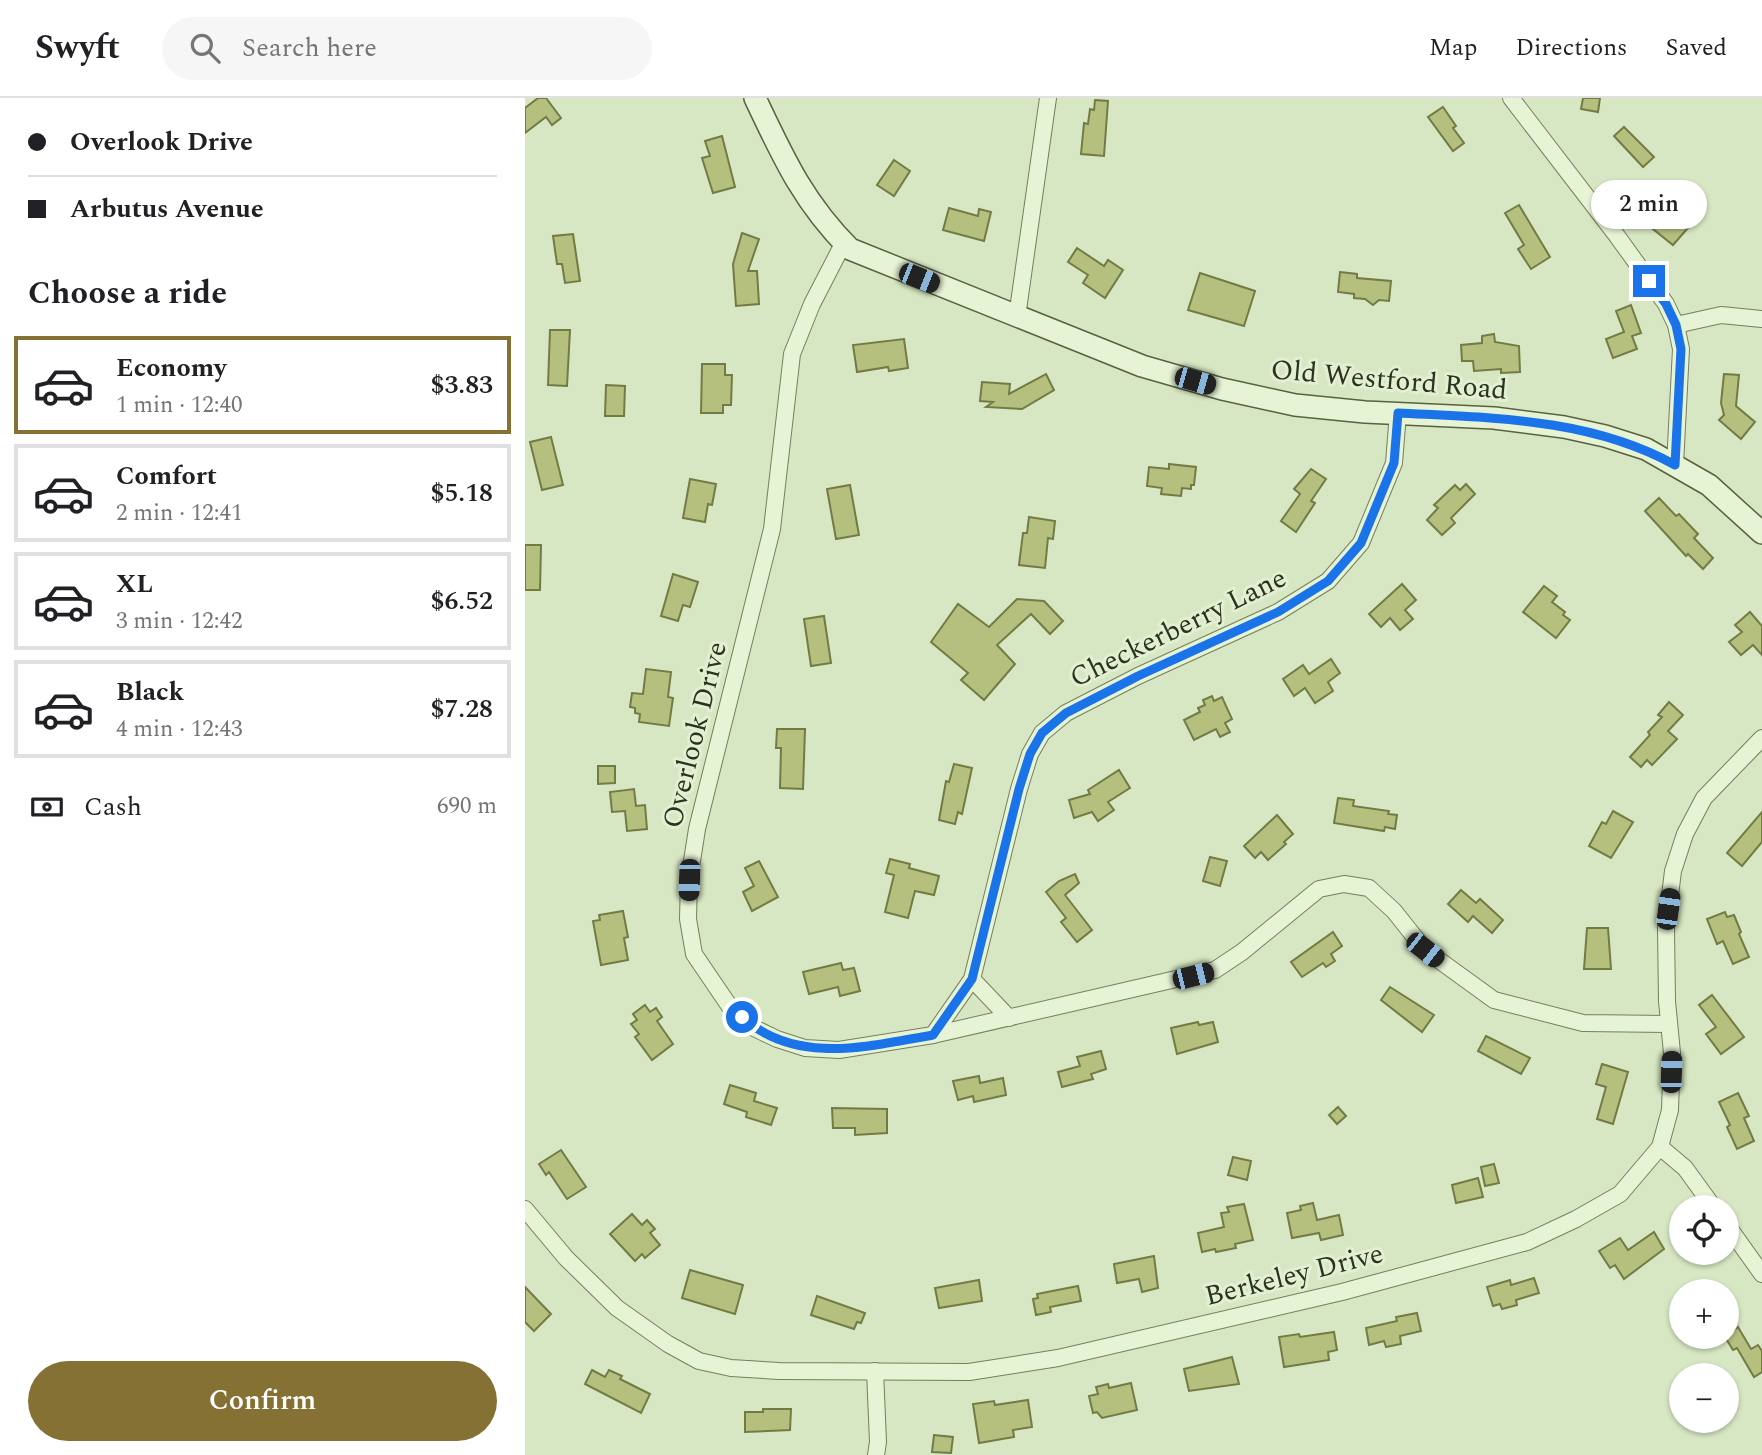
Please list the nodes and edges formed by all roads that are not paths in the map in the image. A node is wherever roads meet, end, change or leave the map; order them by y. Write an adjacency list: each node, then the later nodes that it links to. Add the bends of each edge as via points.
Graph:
1 (755, 98): 4 (main road, Old Westford Road, via 797,184)
2 (1048, 98): 5 (street)
3 (1511, 98): 7 (street, via 1666,304)
4 (844, 242): 5 (main road, Old Westford Road, via 850,249); 15 (street, Overlook Drive, via 792,354 772,529 697,829 688,919 694,954 730,1007 754,1028 777,1039 805,1048 839,1050)
5 (1017, 317): 8 (main road, Old Westford Road, via 1142,366 1222,389 1295,405)
6 (1762, 319): 7 (street, via 1721,315)
7 (1676, 325): 9 (street, via 1681,359)
8 (1398, 413): 9 (main road, Old Westford Road, via 1564,427 1646,449); 12 (street, Checkerberry Lane, via 1394,463 1361,543 1328,581 1278,612 1066,713 1042,733 1019,789)
9 (1675, 465): 10 (main road, Old Westford Road, via 1709,485)
10 (1762, 533)
11 (1762, 738): 14 (street, Berkeley Drive, via 1704,798 1681,846 1665,928)
12 (972, 979): 13 (street); 15 (street, Checkerberry Lane)
13 (1009, 1018): 14 (street, Overlook Drive, via 1215,970 1319,889 1344,884 1369,888 1425,950 1494,1000 1583,1023); 15 (street, Overlook Drive)
14 (1669, 1024): 16 (street, Berkeley Drive, via 1670,1110)
15 (933, 1035)
16 (1660, 1147): 17 (street, via 1685,1168); 21 (street, Berkeley Drive, via 1620,1194 1527,1242 1342,1292 1058,1358 969,1372)
17 (1705, 1195)
18 (525, 1209): 21 (street, Berkeley Drive, via 617,1308 699,1361 731,1368)
19 (1739, 1242): 20 (street)
20 (1762, 1274)
21 (875, 1371): 22 (street)
22 (876, 1455)

